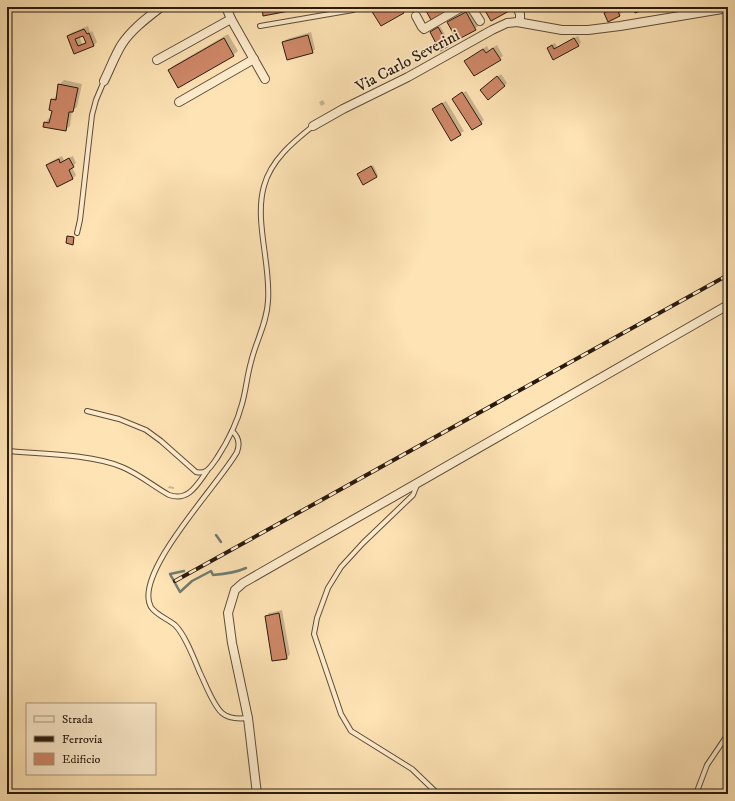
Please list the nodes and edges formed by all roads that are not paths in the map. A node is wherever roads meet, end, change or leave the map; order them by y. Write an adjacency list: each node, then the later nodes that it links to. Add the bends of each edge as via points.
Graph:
1 (161, 7): 16 (street, via 136,28 120,46)
2 (226, 7): 9 (street)
3 (359, 7): 12 (lane)
4 (462, 7): 8 (street, via 424,29)
5 (471, 7): 10 (street)
6 (517, 7): 11 (street)
7 (728, 8): 11 (street, Via Carlo Severini, via 588,30 562,30)
8 (416, 16)
9 (231, 19): 13 (street); 14 (street)
10 (480, 21)
11 (520, 22): 18 (street, Via Carlo Severini, via 507,23 492,30 413,75 343,108)
12 (260, 26)
13 (254, 59): 15 (street); 17 (street)
14 (157, 60)
15 (265, 79)
16 (104, 81): 19 (lane, via 92,115)
17 (179, 102)
18 (313, 126): 22 (lane, via 282,154 269,173 264,186 261,212 268,307 251,361 242,405)
19 (77, 233)
20 (728, 305): 25 (street)
21 (87, 411): 24 (lane, via 141,428 161,441 196,472 203,473)
22 (232, 431): 24 (lane); 26 (lane, via 239,444 237,452 162,556 152,576 148,599 151,608 175,626 185,641 222,714 231,718)
23 (7, 452): 24 (lane, via 83,458 114,464 175,497 190,494)
24 (209, 470)
25 (418, 483): 26 (street, via 243,583 235,590 228,613); 29 (lane, via 412,495 341,567 328,588 314,634 341,714 351,731 412,769)
26 (248, 718): 28 (street)
27 (728, 734): 30 (lane, via 707,766)
28 (257, 794)
29 (438, 794)
30 (696, 794)

